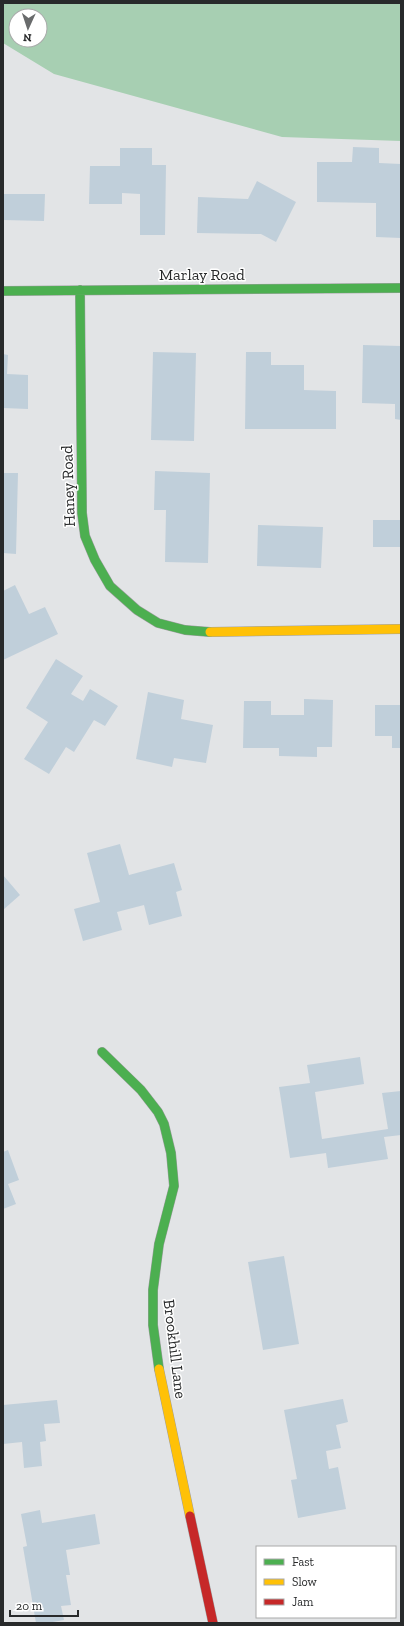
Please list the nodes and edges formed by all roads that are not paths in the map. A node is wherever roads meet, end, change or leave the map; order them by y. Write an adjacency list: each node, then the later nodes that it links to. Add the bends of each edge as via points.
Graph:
1 (401, 288): 2 (street, Marlay Road)
2 (80, 290): 3 (street, Marlay Road); 4 (street, Haney Road, via 82,513 85,536 110,586 137,610 158,623 186,630 202,632)
3 (3, 291)
4 (401, 629)
5 (102, 1052): 6 (street, Brookhill Lane, via 144,1094 159,1114 168,1135 174,1180 155,1270 152,1297 153,1326 162,1386)
6 (213, 1623)

